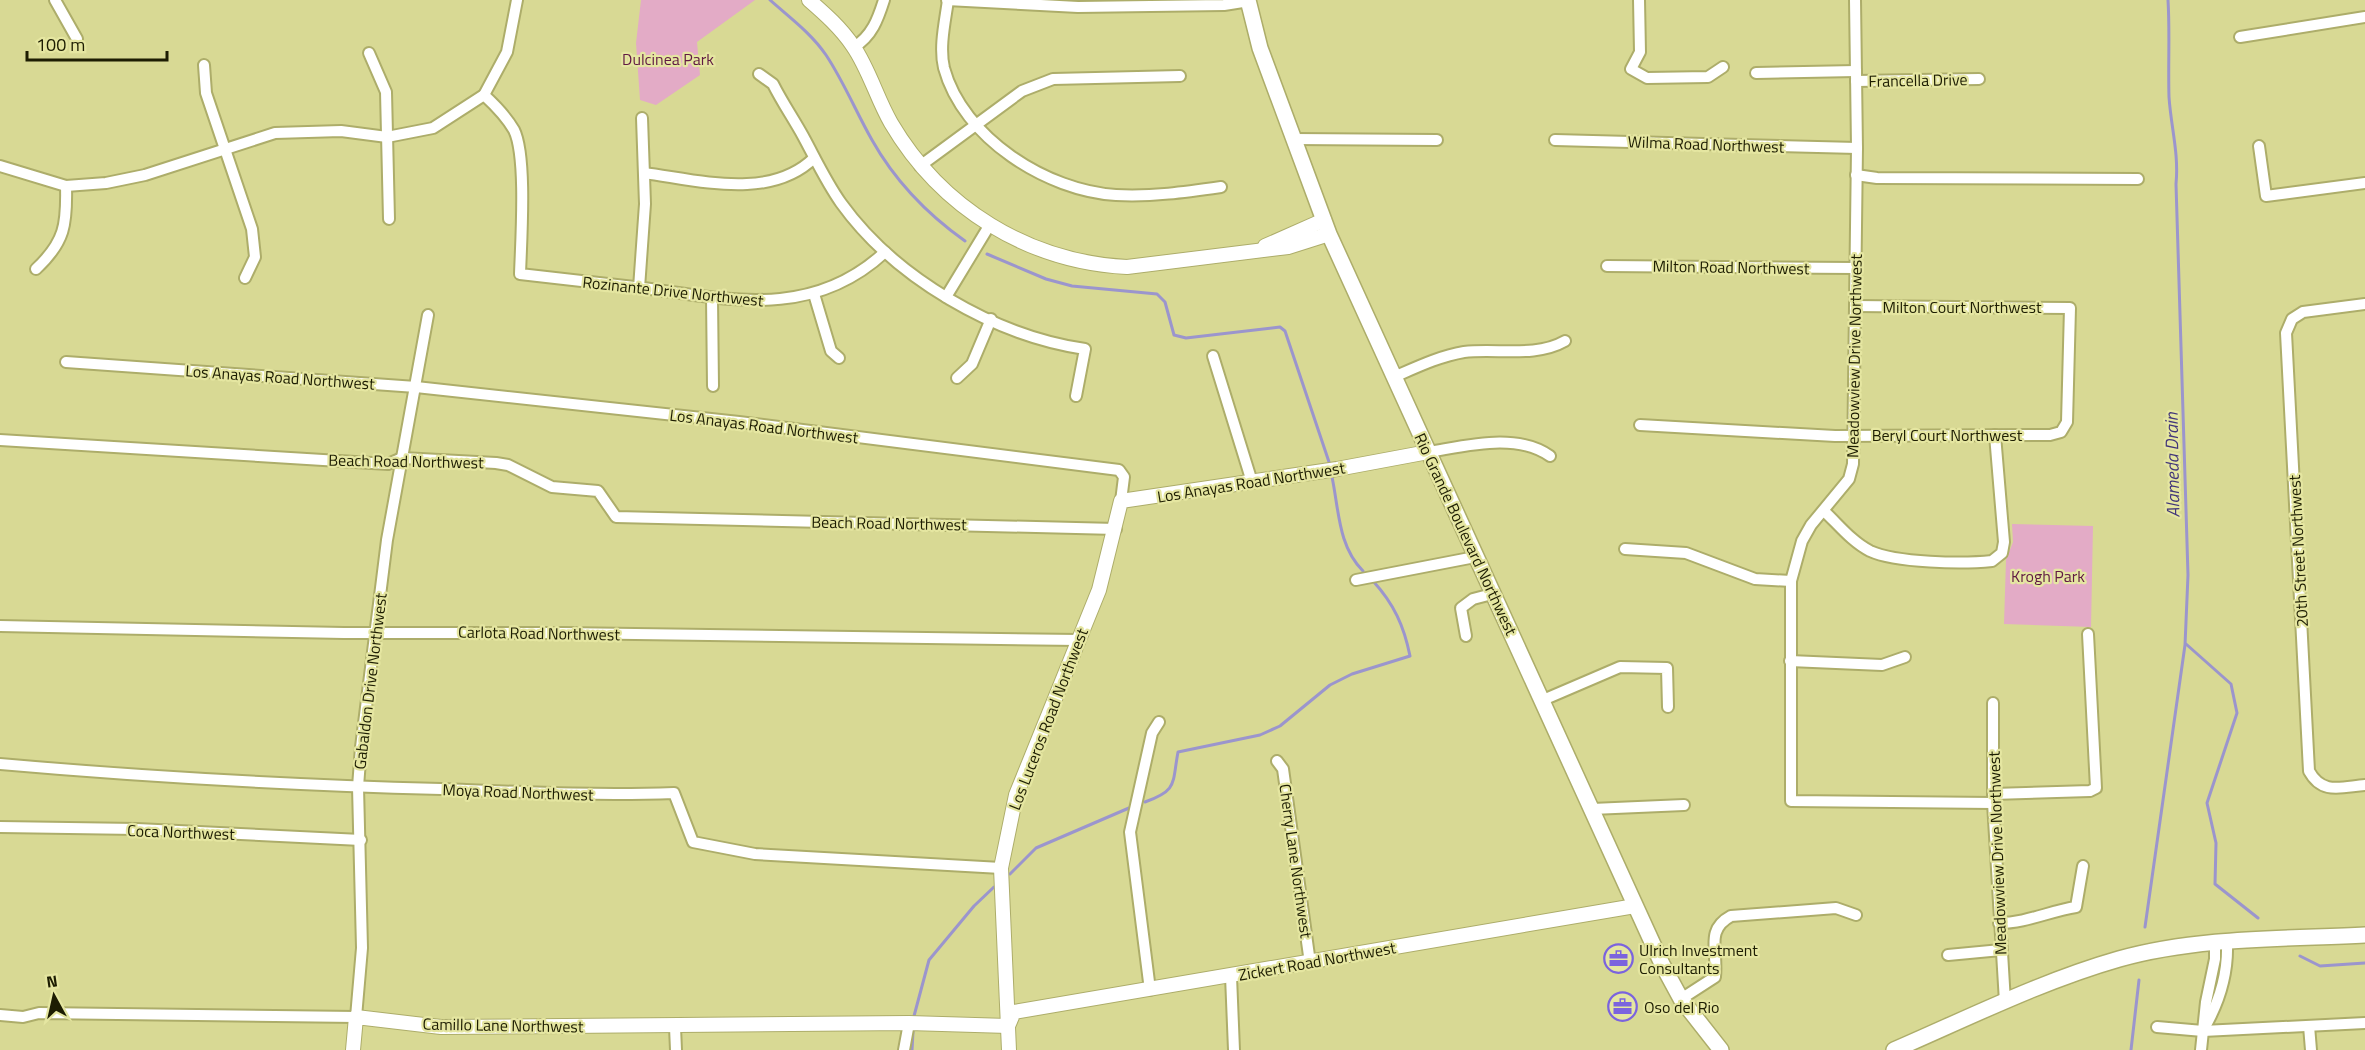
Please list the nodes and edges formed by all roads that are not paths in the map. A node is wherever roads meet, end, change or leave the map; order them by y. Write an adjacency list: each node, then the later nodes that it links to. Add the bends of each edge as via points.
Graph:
1 (55, 0): 13 (street)
2 (517, 0): 23 (street, via 507,52)
3 (809, 0): 14 (street)
4 (884, 0): 14 (street, via 874,27)
5 (948, 0): 9 (street); 25 (street, via 942,43 944,68 957,97)
6 (1249, 0): 10 (street, via 1224,5); 27 (main road, Rio Grande Boulevard Northwest, via 1260,48)
7 (1639, 0): 17 (street, via 1640,52 1631,69 1647,78 1708,77)
8 (1855, 0): 21 (street, Meadowview Drive Northwest)
9 (981, 1): 10 (street)
10 (1078, 4)
11 (2365, 17): 12 (street)
12 (2240, 37)
13 (77, 39)
14 (854, 47): 35 (street, via 882,106)
15 (369, 53): 26 (street, via 386,92)
16 (204, 65): 31 (street, via 206,93)
17 (1723, 67)
18 (1756, 73): 21 (street, Francella Drive)
19 (759, 74): 33 (street, via 773,84)
20 (1180, 76): 25 (street, via 1053,79 1022,91)
21 (1856, 76): 22 (street, Francella Drive); 32 (street, Meadowview Drive Northwest)
22 (1979, 79)
23 (484, 95): 26 (street, via 433,128); 50 (street, Rozinante Drive Northwest, via 500,109 515,132 520,153 520,274)
24 (642, 118): 36 (street)
25 (976, 124): 35 (street); 41 (street, via 1004,150 1065,185 1114,195 1160,195)
26 (387, 137): 31 (street, via 340,131 274,133); 42 (street)
27 (1293, 139): 28 (street); 44 (main road, Rio Grande Boulevard Northwest)
28 (1437, 140)
29 (1555, 140): 32 (street, Wilma Road Northwest)
30 (2259, 146): 39 (street, via 2266,196)
31 (225, 147): 40 (street, via 145,175); 49 (street, via 252,230 255,257)
32 (1857, 148): 37 (street, Meadowview Drive Northwest)
33 (814, 158): 36 (street, via 796,172 742,185); 45 (street, via 840,201)
34 (0, 166): 40 (street)
35 (920, 166): 43 (street)
36 (644, 173): 50 (street)
37 (1856, 175): 38 (street); 47 (street, Meadowview Drive Northwest)
38 (2138, 179)
39 (2365, 183)
40 (66, 186): 48 (street, via 63,236 54,253)
41 (1221, 187)
42 (389, 219)
43 (989, 226): 44 (street, via 1034,248 1112,266 1172,263 1288,247); 52 (street)
44 (1327, 227): 62 (main road, Rio Grande Boulevard Northwest)
45 (885, 252): 51 (street, Rozinante Drive Northwest, via 854,276); 52 (street)
46 (1608, 266): 47 (street, Milton Road Northwest)
47 (1855, 268): 55 (street, Meadowview Drive Northwest)
48 (36, 269)
49 (245, 278)
50 (639, 288): 53 (street, Rozinante Drive Northwest)
51 (814, 294): 53 (street, Rozinante Drive Northwest, via 774,301); 60 (street, via 831,351)
52 (946, 297): 57 (street)
53 (712, 298): 64 (street)
54 (2365, 304): 97 (street, 20th Street Northwest, via 2302,312 2292,319 2286,333 2309,771 2315,783 2326,788)
55 (1855, 306): 67 (street, Milton Court Northwest, via 2070,308); 69 (street, Meadowview Drive Northwest)
56 (428, 315): 65 (street, Gabaldon Drive Northwest)
57 (991, 320): 63 (street, via 972,364); 66 (street, via 1019,332 1085,349)
58 (1564, 341): 62 (street, via 1551,350 1466,352)
59 (1213, 356): 75 (street)
60 (839, 358)
61 (66, 362): 65 (street, Los Anayas Road Northwest)
62 (1394, 377): 72 (main road, Rio Grande Boulevard Northwest)
63 (957, 378)
64 (714, 386)
65 (416, 387): 74 (street, Gabaldon Drive Northwest); 76 (street, Los Anayas Road Northwest, via 739,422 1119,470 1124,477)
66 (1076, 396)
67 (2067, 422): 70 (street, Beryl Court Northwest, via 2061,432 2050,435)
68 (1640, 425): 69 (street, Beryl Court Northwest)
69 (1854, 435): 70 (street, Beryl Court Northwest); 77 (street, Meadowview Drive Northwest, via 1849,479)
70 (1995, 435): 77 (street, via 2004,542 2002,552 1992,561 1884,556 1858,543)
71 (0, 440): 74 (street, Beach Road Northwest, via 388,464)
72 (1428, 452): 73 (street, via 1513,442 1528,444); 75 (street, Los Anayas Road Northwest); 80 (main road, Rio Grande Boulevard Northwest)
73 (1550, 456)
74 (402, 459): 78 (street, Beach Road Northwest, via 508,465 552,487 598,491 616,517); 85 (street, Gabaldon Drive Northwest)
75 (1252, 482): 76 (street, Los Anayas Road Northwest)
76 (1121, 501): 78 (street, Los Luceros Road Northwest)
77 (1824, 511): 82 (street, Meadowview Drive Northwest, via 1802,541)
78 (1116, 529): 88 (street, Los Luceros Road Northwest, via 1099,590)
79 (1625, 549): 82 (street, via 1686,553 1755,579)
80 (1475, 557): 81 (street); 83 (main road, Rio Grande Boulevard Northwest)
81 (1356, 580)
82 (1791, 581): 90 (street, Meadowview Drive Northwest)
83 (1492, 594): 87 (street, via 1473,599 1461,608); 91 (main road, Rio Grande Boulevard Northwest)
84 (0, 626): 85 (street, Carlota Road Northwest)
85 (376, 632): 88 (street, Carlota Road Northwest); 98 (street, Gabaldon Drive Northwest)
86 (2088, 634): 99 (street, via 2096,788)
87 (1466, 636)
88 (1079, 640): 105 (street, Los Luceros Road Northwest, via 1016,795)
89 (1905, 657): 90 (street, via 1882,665)
90 (1790, 661): 99 (street, Meadowview Drive Northwest, via 1791,801)
91 (1543, 700): 93 (street, via 1605,672 1635,666 1667,668); 101 (main road, Rio Grande Boulevard Northwest)
92 (1993, 703): 99 (street, Meadowview Drive Northwest)
93 (1668, 707)
94 (1159, 722): 115 (street, via 1152,733 1130,832)
95 (1277, 761): 113 (street, Cherry Lane Northwest, via 1283,769)
96 (0, 764): 98 (street, Moya Road Northwest, via 132,776)
97 (2365, 785)
98 (358, 787): 103 (street, Gabaldon Drive Northwest); 105 (street, Moya Road Northwest, via 674,793 693,842 725,850)
99 (1993, 798): 108 (street, Meadowview Drive Northwest)
100 (1684, 806): 101 (street)
101 (1592, 809): 106 (main road, Rio Grande Boulevard Northwest)
102 (0, 827): 103 (street, Coca Northwest)
103 (361, 840): 119 (street, Gabaldon Drive Northwest, via 362,948)
104 (2083, 866): 108 (street, via 2076,907 2049,911 2029,920)
105 (1001, 868): 122 (street, Los Luceros Road Northwest)
106 (1635, 906): 113 (street, Zickert Road Northwest); 116 (main road, Rio Grande Boulevard Northwest)
107 (1856, 915): 116 (street, via 1836,908 1731,915 1719,922 1714,933 1715,977)
108 (1999, 923): 111 (street, Meadowview Drive Northwest)
109 (2365, 935): 110 (main road)
110 (2221, 943): 117 (main road, via 2119,959); 126 (street)
111 (2001, 950): 112 (street); 117 (street, Meadowview Drive Northwest)
112 (1948, 955)
113 (1310, 963): 114 (street, Zickert Road Northwest)
114 (1231, 976): 115 (street, Zickert Road Northwest); 131 (street)
115 (1150, 990): 122 (street, Zickert Road Northwest, via 1014,1012)
116 (1681, 999): 132 (main road, Rio Grande Boulevard Northwest)
117 (2005, 1002): 133 (main road)
118 (0, 1016): 119 (street, Camillo Lane Northwest, via 39,1013)
119 (356, 1017): 124 (street, Camillo Lane Northwest, via 441,1027); 127 (street, Gabaldon Drive Northwest)
120 (909, 1023): 122 (street, Camillo Lane Northwest); 124 (street, Camillo Lane Northwest); 129 (street)
121 (2365, 1023): 123 (street)
122 (1008, 1026): 130 (street, Los Luceros Road Northwest)
123 (2309, 1026): 126 (street); 135 (street)
124 (675, 1027): 128 (street)
125 (2157, 1027): 126 (street)
126 (2203, 1031): 134 (street)
127 (353, 1050)
128 (676, 1050)
129 (904, 1050)
130 (1009, 1050)
131 (1234, 1050)
132 (1721, 1050)
133 (1894, 1050)
134 (2201, 1050)
135 (2311, 1050)

